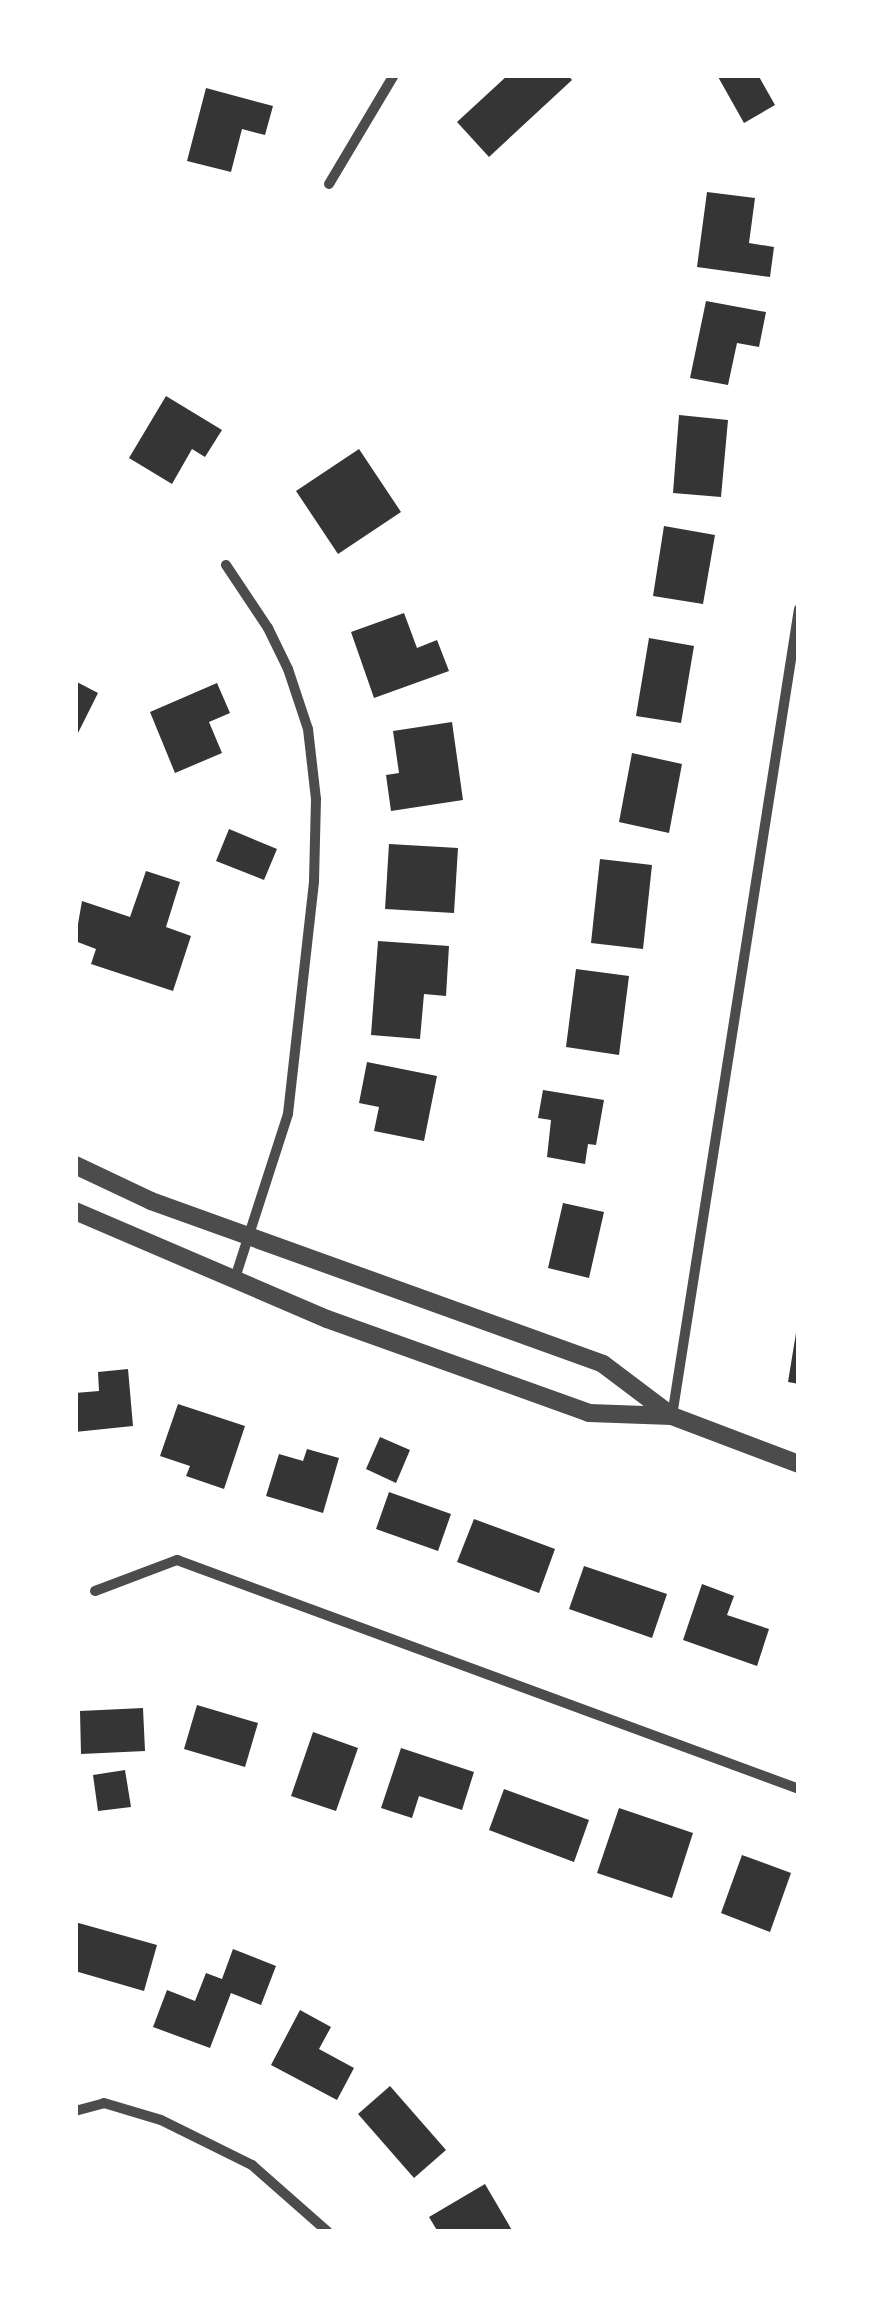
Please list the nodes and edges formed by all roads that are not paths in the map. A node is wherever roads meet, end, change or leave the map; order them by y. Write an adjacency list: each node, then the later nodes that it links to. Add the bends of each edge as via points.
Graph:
1 (394, 75): 2 (street)
2 (329, 184)
3 (226, 565): 7 (street, via 288,669 308,729 316,799 313,899 288,1114)
4 (799, 609): 9 (street)
5 (75, 1165): 7 (street)
6 (75, 1211): 8 (street)
7 (250, 1237): 8 (street); 9 (street, via 604,1364)
8 (236, 1278): 9 (street, via 327,1319 590,1413)
9 (672, 1416): 10 (street)
10 (799, 1464)
11 (95, 1592): 12 (street, via 177,1560)
12 (799, 1790)
13 (75, 2111): 14 (street, via 104,2102 176,2127 252,2165)
14 (328, 2232)

